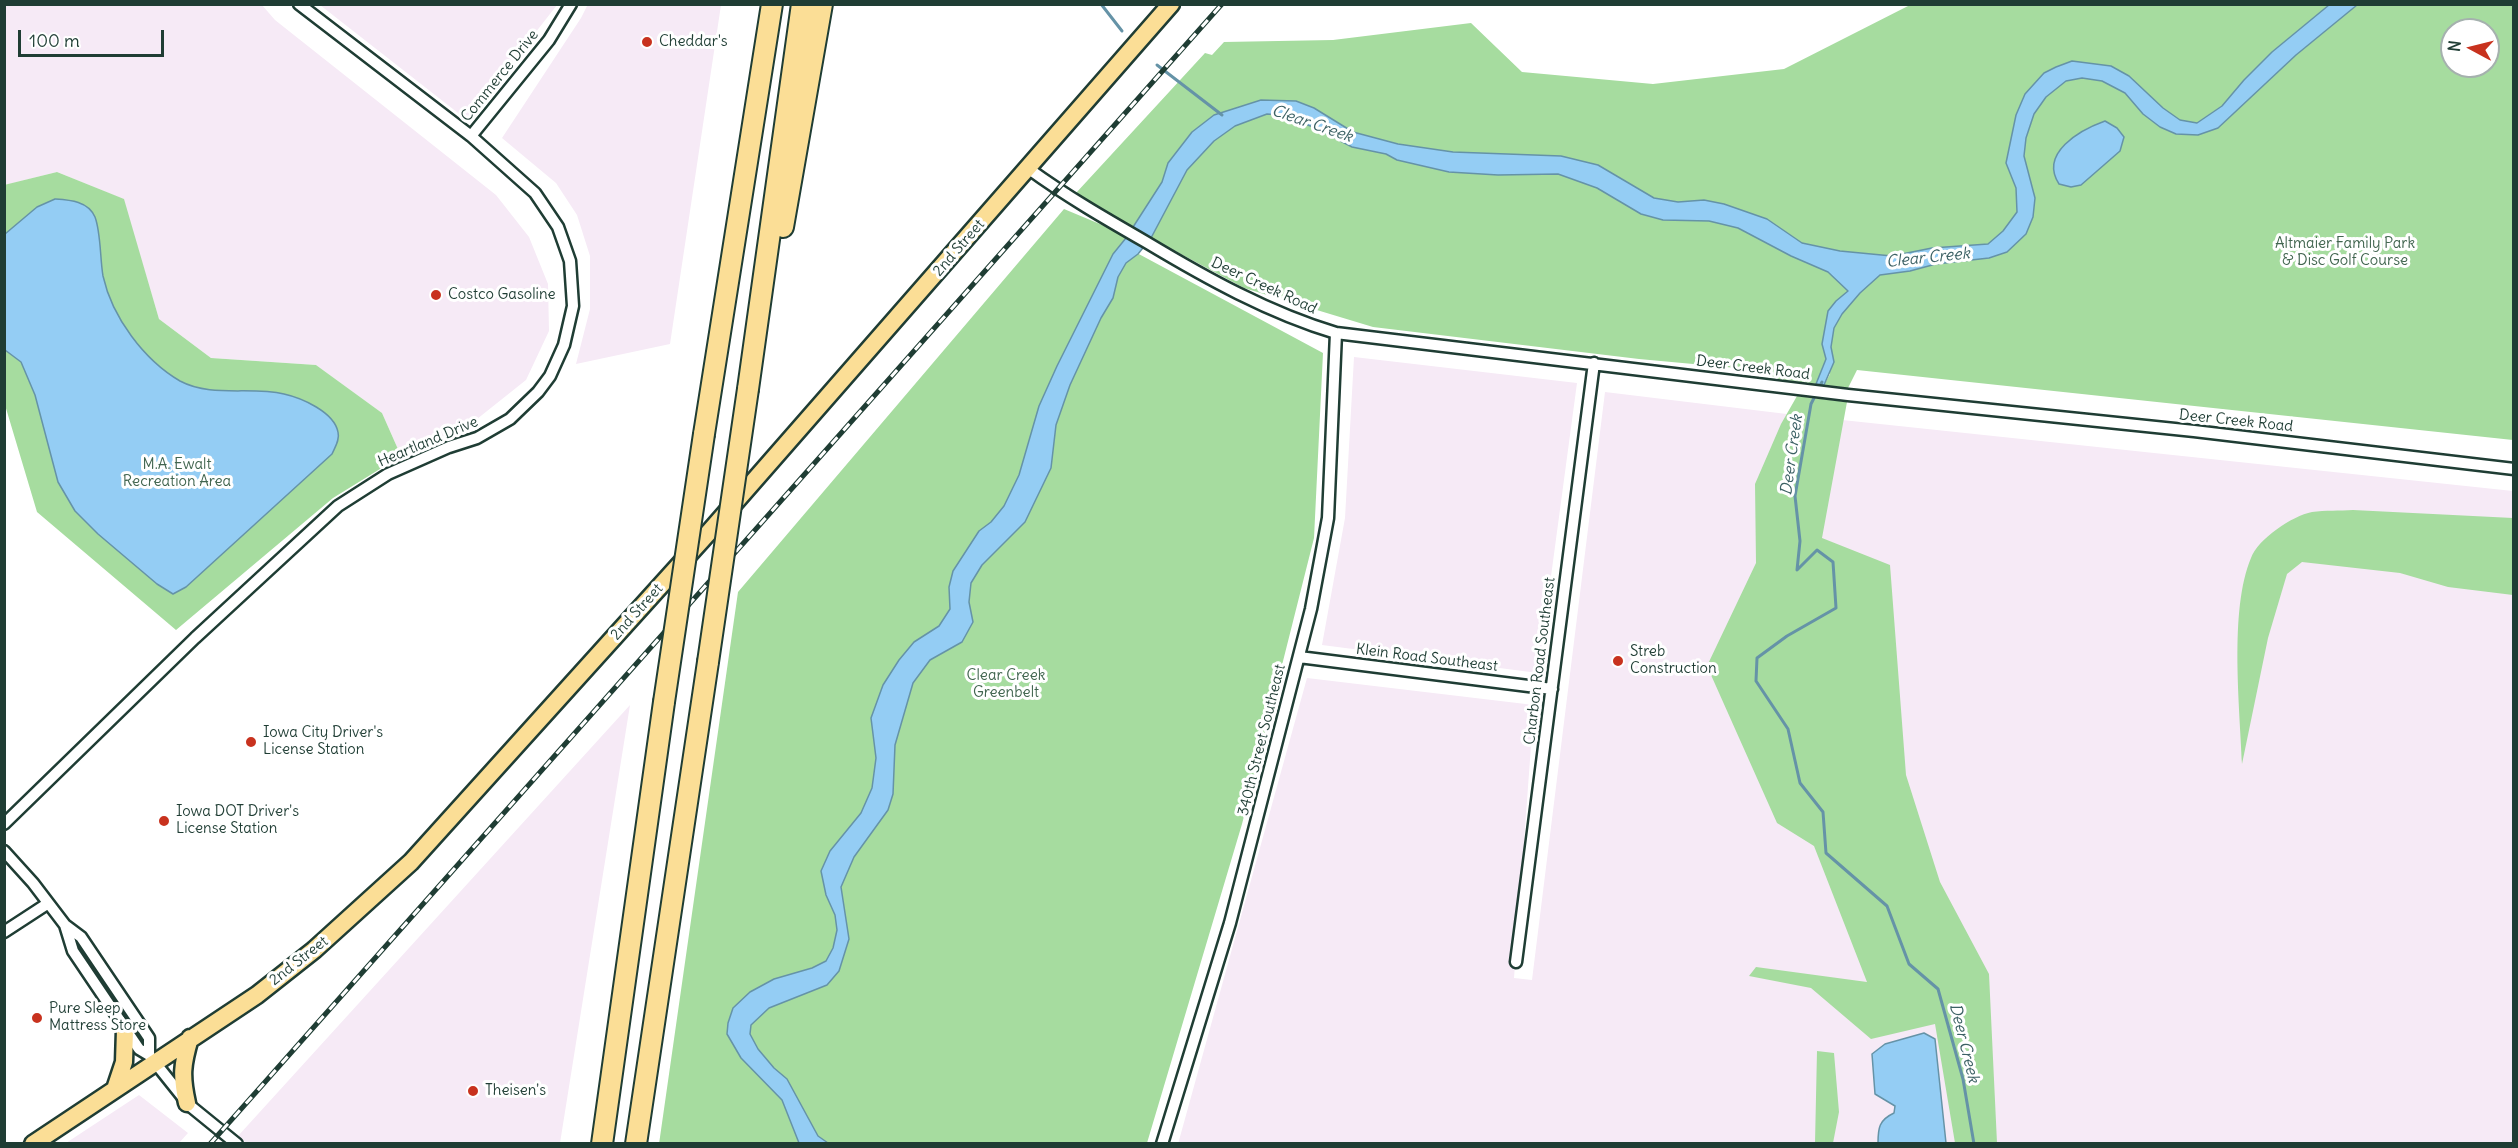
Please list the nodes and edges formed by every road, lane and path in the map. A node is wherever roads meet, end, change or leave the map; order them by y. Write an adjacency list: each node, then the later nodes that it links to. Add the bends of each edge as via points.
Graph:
1 (299, 4): 7 (street, Heartland Drive)
2 (571, 4): 7 (street, Commerce Drive, via 549,40)
3 (772, 4): 26 (highway, bridge, via 664,702)
4 (802, 4): 9 (highway)
5 (822, 4): 9 (highway, via 783,226)
6 (1171, 4): 8 (main road, 2nd Street)
7 (471, 136): 15 (street, Heartland Drive, via 535,193 549,210 565,242 573,306 564,345 550,376 526,405 493,430 388,474 338,506 195,638)
8 (1029, 169): 10 (street, Deer Creek Road, via 1169,256 1250,300); 22 (main road, 2nd Street, via 434,838 314,950)
9 (762, 280): 29 (highway, bridge)
10 (1336, 333): 11 (street, Deer Creek Road); 13 (street, 340th Street Southeast, via 1328,518)
11 (1594, 363): 12 (street, Deer Creek Road); 14 (street, Charbon Road Southeast)
12 (2514, 469)
13 (1299, 657): 14 (street, Klein Road Southeast); 30 (street, 340th Street Southeast, via 1230,923)
14 (1551, 689): 20 (street, Charbon Road Southeast)
15 (4, 824)
16 (4, 851): 17 (street)
17 (47, 904): 18 (street); 19 (street)
18 (65, 926): 21 (street, via 73,951); 23 (street, via 81,937 148,1038)
19 (4, 933)
20 (1516, 962)
21 (125, 1030): 23 (street); 24 (main road, via 124,1062)
22 (190, 1038): 23 (main road, 2nd Street); 25 (main road, via 181,1077)
23 (152, 1059): 24 (main road, 2nd Street); 25 (street)
24 (115, 1089): 27 (main road, 2nd Street)
25 (187, 1102): 28 (street)
26 (603, 1141)
27 (33, 1143)
28 (237, 1143)
29 (636, 1143)
30 (1162, 1143)

